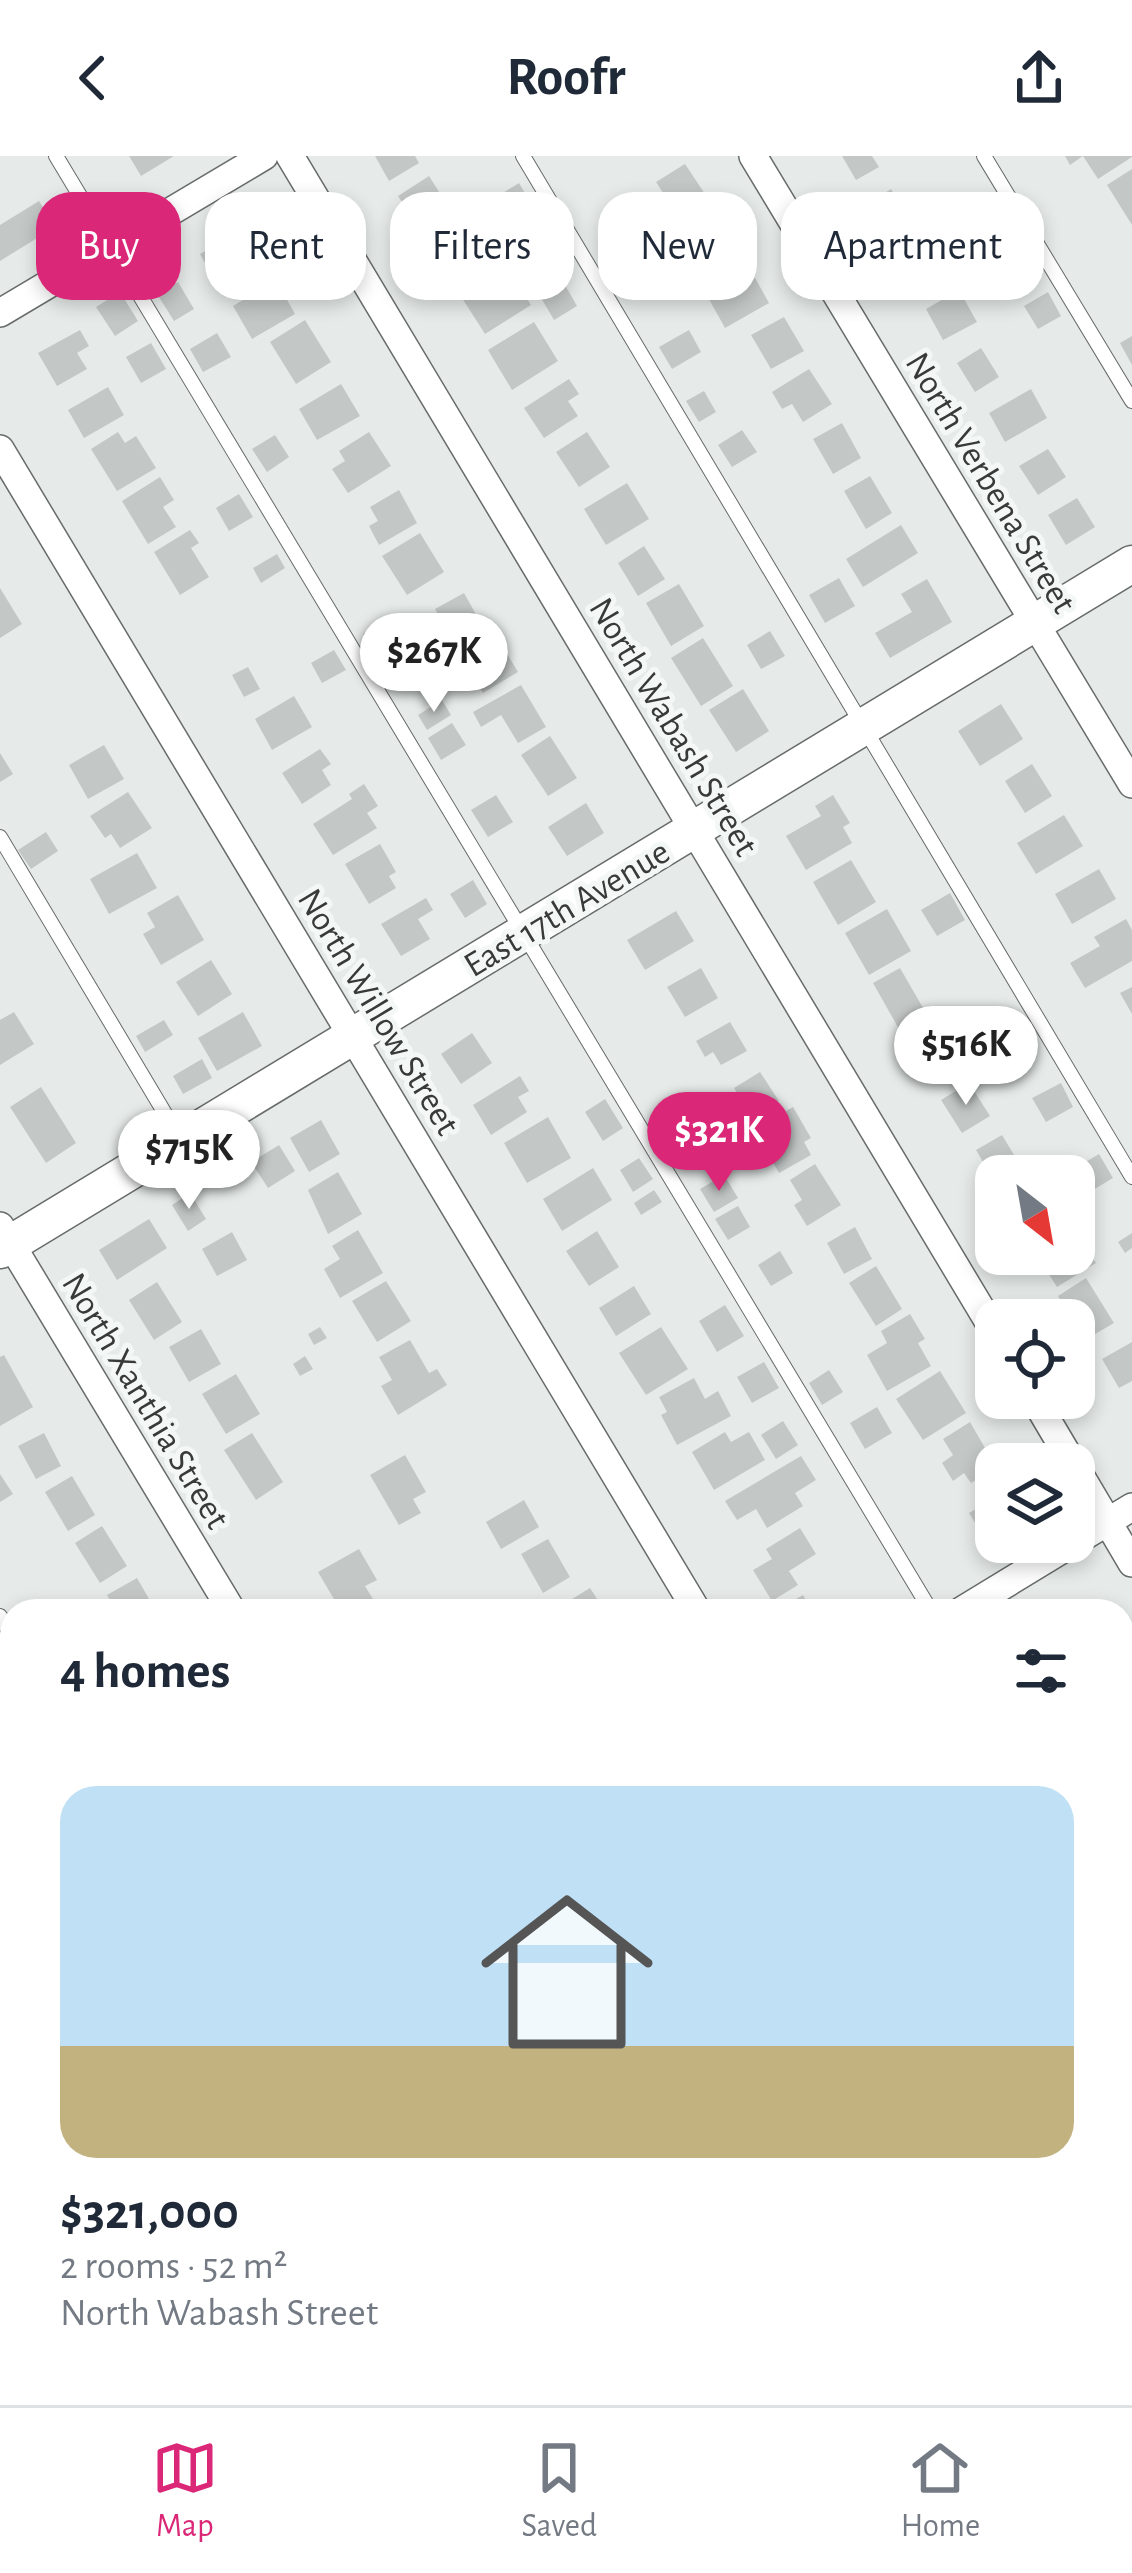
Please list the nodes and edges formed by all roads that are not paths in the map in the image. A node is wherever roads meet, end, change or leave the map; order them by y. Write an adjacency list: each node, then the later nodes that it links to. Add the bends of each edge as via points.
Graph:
1 (56, 156): 7 (lane)
2 (263, 156): 8 (street)
3 (290, 156): 18 (street, North Wabash Street)
4 (523, 156): 16 (lane)
5 (753, 156): 15 (street, North Verbena Street)
6 (984, 156): 12 (lane)
7 (78, 192)
8 (181, 206)
9 (36, 292): 11 (street)
10 (142, 300): 20 (lane)
11 (0, 313)
12 (1132, 401)
13 (0, 449): 21 (street, North Willow Street)
14 (1132, 564): 15 (street, East 17th Avenue)
15 (1035, 622): 16 (street, East 17th Avenue); 17 (street, North Verbena Street)
16 (865, 725): 18 (street, East 17th Avenue); 23 (lane)
17 (1132, 784)
18 (695, 828): 20 (street, East 17th Avenue); 25 (street, North Wabash Street)
19 (0, 837): 22 (lane)
20 (521, 934): 21 (street, East 17th Avenue); 31 (lane)
21 (353, 1036): 22 (street, East 17th Avenue); 30 (street, North Willow Street)
22 (181, 1140): 24 (street, East 17th Avenue)
23 (1132, 1177)
24 (4, 1240): 29 (street, North Xanthia Street)
25 (975, 1299)
26 (1095, 1487): 27 (street)
27 (1120, 1515): 28 (street); 32 (street)
28 (1132, 1563)
29 (225, 1599)
30 (690, 1599)
31 (924, 1599)
32 (981, 1599)

